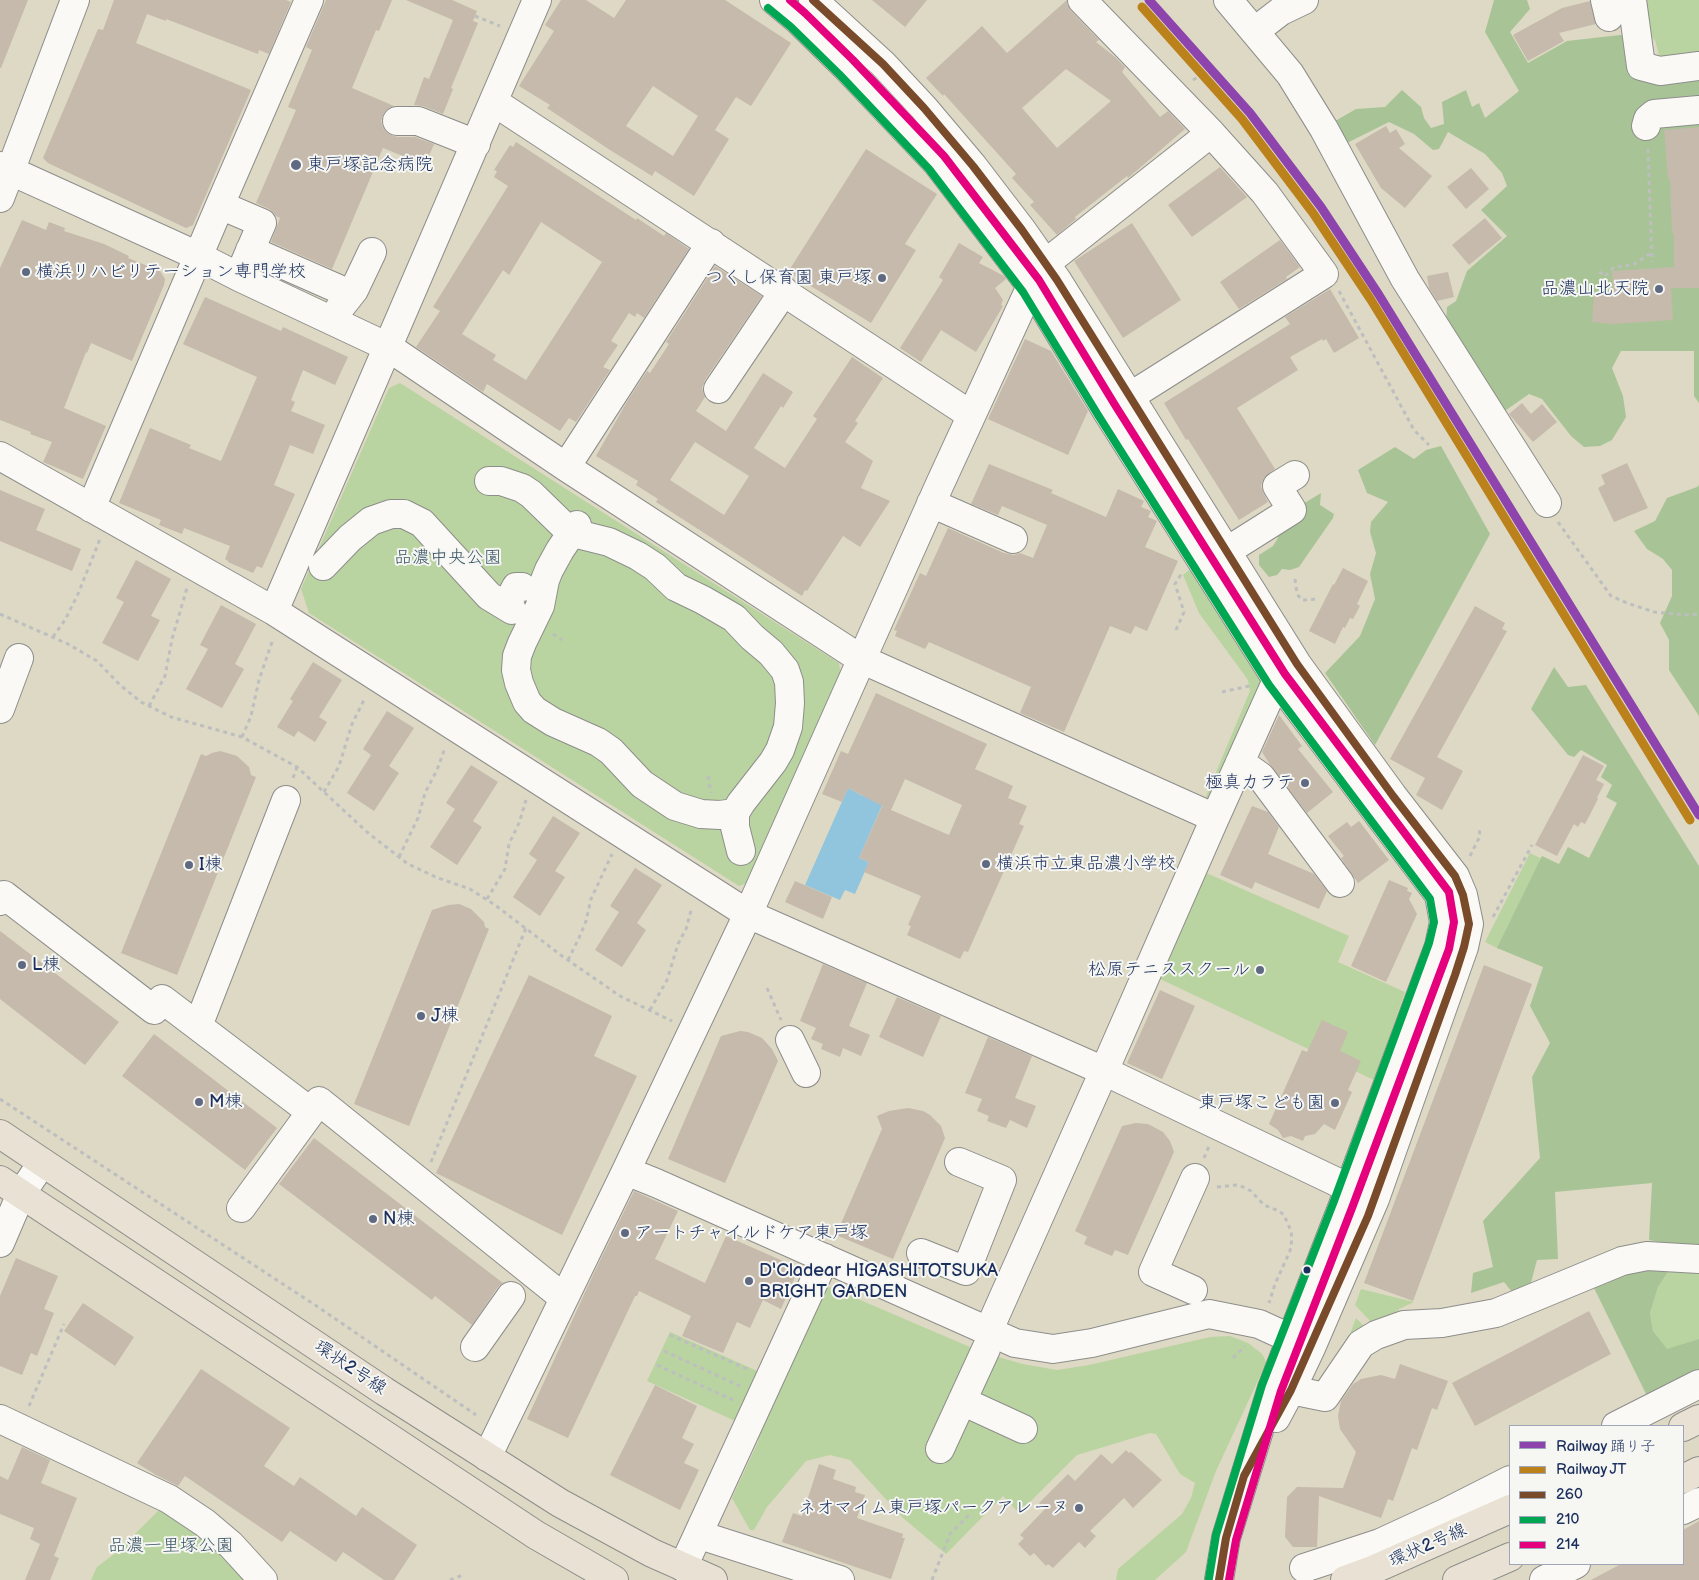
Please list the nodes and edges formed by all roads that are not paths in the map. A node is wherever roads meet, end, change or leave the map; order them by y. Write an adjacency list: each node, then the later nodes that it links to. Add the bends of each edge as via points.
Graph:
1 (75, 0): 18 (street)
2 (310, 0): 20 (street)
3 (537, 0): 12 (street)
4 (774, 0): 27 (street, via 846,67 937,163)
5 (813, 0): 25 (street, via 883,64 924,108 973,166)
6 (1082, 0): 16 (street)
7 (1228, 0): 10 (street)
8 (1304, 0): 10 (street, via 1282,11)
9 (1632, 0): 11 (street, via 1642,66 1660,71)
10 (1255, 32): 41 (street, via 1290,74 1324,129 1406,279)
11 (1699, 66)
12 (494, 102): 17 (street); 21 (street)
13 (1699, 110): 15 (street, via 1654,114)
14 (397, 121): 17 (street, via 418,121)
15 (1646, 126)
16 (1211, 133): 25 (street); 33 (street, via 1265,193 1324,274)
17 (476, 144): 31 (street)
18 (5, 168): 19 (street); 24 (street)
19 (0, 198)
20 (220, 205): 22 (street, via 262,223); 24 (street)
21 (711, 243): 28 (street); 37 (street)
22 (250, 250): 26 (street); 29 (street)
23 (372, 252): 29 (street)
24 (198, 256): 26 (street); 42 (street)
25 (1046, 263): 27 (street); 33 (street)
26 (239, 277): 30 (street)
27 (1031, 286): 34 (street); 35 (street)
28 (784, 291): 32 (street); 35 (street)
29 (350, 294): 30 (street)
30 (332, 320): 31 (street)
31 (388, 347): 37 (street); 48 (street)
32 (718, 389)
33 (1130, 396): 34 (street); 45 (street)
34 (1106, 410): 51 (street)
35 (971, 415): 40 (street)
36 (0, 456): 42 (street)
37 (566, 467): 50 (street)
38 (1295, 475): 45 (street, via 1277,486 1292,510)
39 (488, 481): 43 (street, via 501,481 522,488 566,528)
40 (931, 503): 44 (street); 50 (street)
41 (1547, 503)
42 (91, 508): 48 (street)
43 (575, 529): 47 (street); 55 (street, via 638,556 676,587 734,618 785,667 790,703 784,740 773,762)
44 (1013, 540)
45 (1226, 551): 51 (street)
46 (323, 566): 47 (street, via 370,521 390,514 404,514 416,519 474,566 489,596)
47 (532, 597): 55 (street, via 516,670 522,692 534,710 598,742 642,784 675,806 701,814)
48 (274, 621): 61 (street)
49 (19, 658): 52 (street)
50 (862, 659): 56 (street); 61 (street)
51 (1287, 672): 53 (street); 59 (street)
52 (0, 709)
53 (1240, 762): 56 (street); 58 (street, via 1261,777)
54 (286, 800): 62 (street)
55 (735, 813): 57 (street)
56 (1215, 818): 64 (street)
57 (741, 851)
58 (1340, 883)
59 (1451, 895): 73 (street, via 1439,946); 74 (street, via 1469,924 1464,947)
60 (0, 901): 62 (street, via 4,895 154,1010 162,999)
61 (748, 914): 64 (street); 70 (street)
62 (198, 1026): 66 (street)
63 (790, 1040): 65 (street)
64 (1104, 1071): 73 (street); 83 (street)
65 (806, 1072)
66 (311, 1112): 75 (street); 82 (street, via 319,1101)
67 (0, 1134): 69 (main road, 環状2号線)
68 (958, 1162): 77 (street, via 1002,1180 966,1271)
69 (42, 1163): 71 (street); 95 (main road, 環状2号線)
70 (626, 1172): 78 (street); 82 (street)
71 (10, 1187): 76 (street); 109 (main road, 環状2号線, via 536,1535)
72 (1191, 1187): 80 (street, via 1153,1272)
73 (1349, 1189): 74 (street); 84 (street)
74 (1375, 1199): 84 (street)
75 (241, 1208)
76 (0, 1243)
77 (921, 1253)
78 (825, 1258): 83 (street); 106 (street)
79 (1699, 1259): 88 (street, via 1647,1256 1622,1261 1496,1313 1442,1323 1404,1325 1361,1344 1325,1397)
80 (1192, 1290)
81 (511, 1296): 85 (street)
82 (564, 1298): 95 (street)
83 (987, 1340): 84 (street, via 1053,1349 1092,1343 1209,1314 1259,1324); 87 (street)
84 (1300, 1343): 88 (street); 97 (street, via 1272,1388)
85 (475, 1347)
86 (1699, 1384): 91 (street)
87 (963, 1388): 93 (street); 94 (street)
88 (1291, 1390): 97 (street)
89 (1699, 1419): 92 (main road)
90 (10, 1424): 108 (street, via 170,1499 231,1544)
91 (1618, 1425)
92 (1684, 1426)
93 (1023, 1429)
94 (943, 1433)
95 (487, 1457): 106 (main road, 環状2号線, via 560,1503)
96 (1699, 1471): 98 (main road)
97 (1244, 1476): 112 (street, via 1226,1538)
98 (1684, 1478)
99 (1509, 1481): 107 (street, via 1380,1542)
100 (1699, 1502): 102 (street)
101 (1509, 1509): 113 (main road, 環状2号線, via 1370,1572)
102 (1684, 1510)
103 (706, 1537): 111 (street)
104 (1509, 1557): 114 (main road)
105 (1574, 1565): 115 (street)
106 (683, 1567): 110 (main road, 環状2号線)
107 (1304, 1568)
108 (263, 1580)
109 (614, 1580)
110 (713, 1580)
111 (840, 1580)
112 (1219, 1580)
113 (1345, 1580)
114 (1457, 1580)
115 (1544, 1580)

